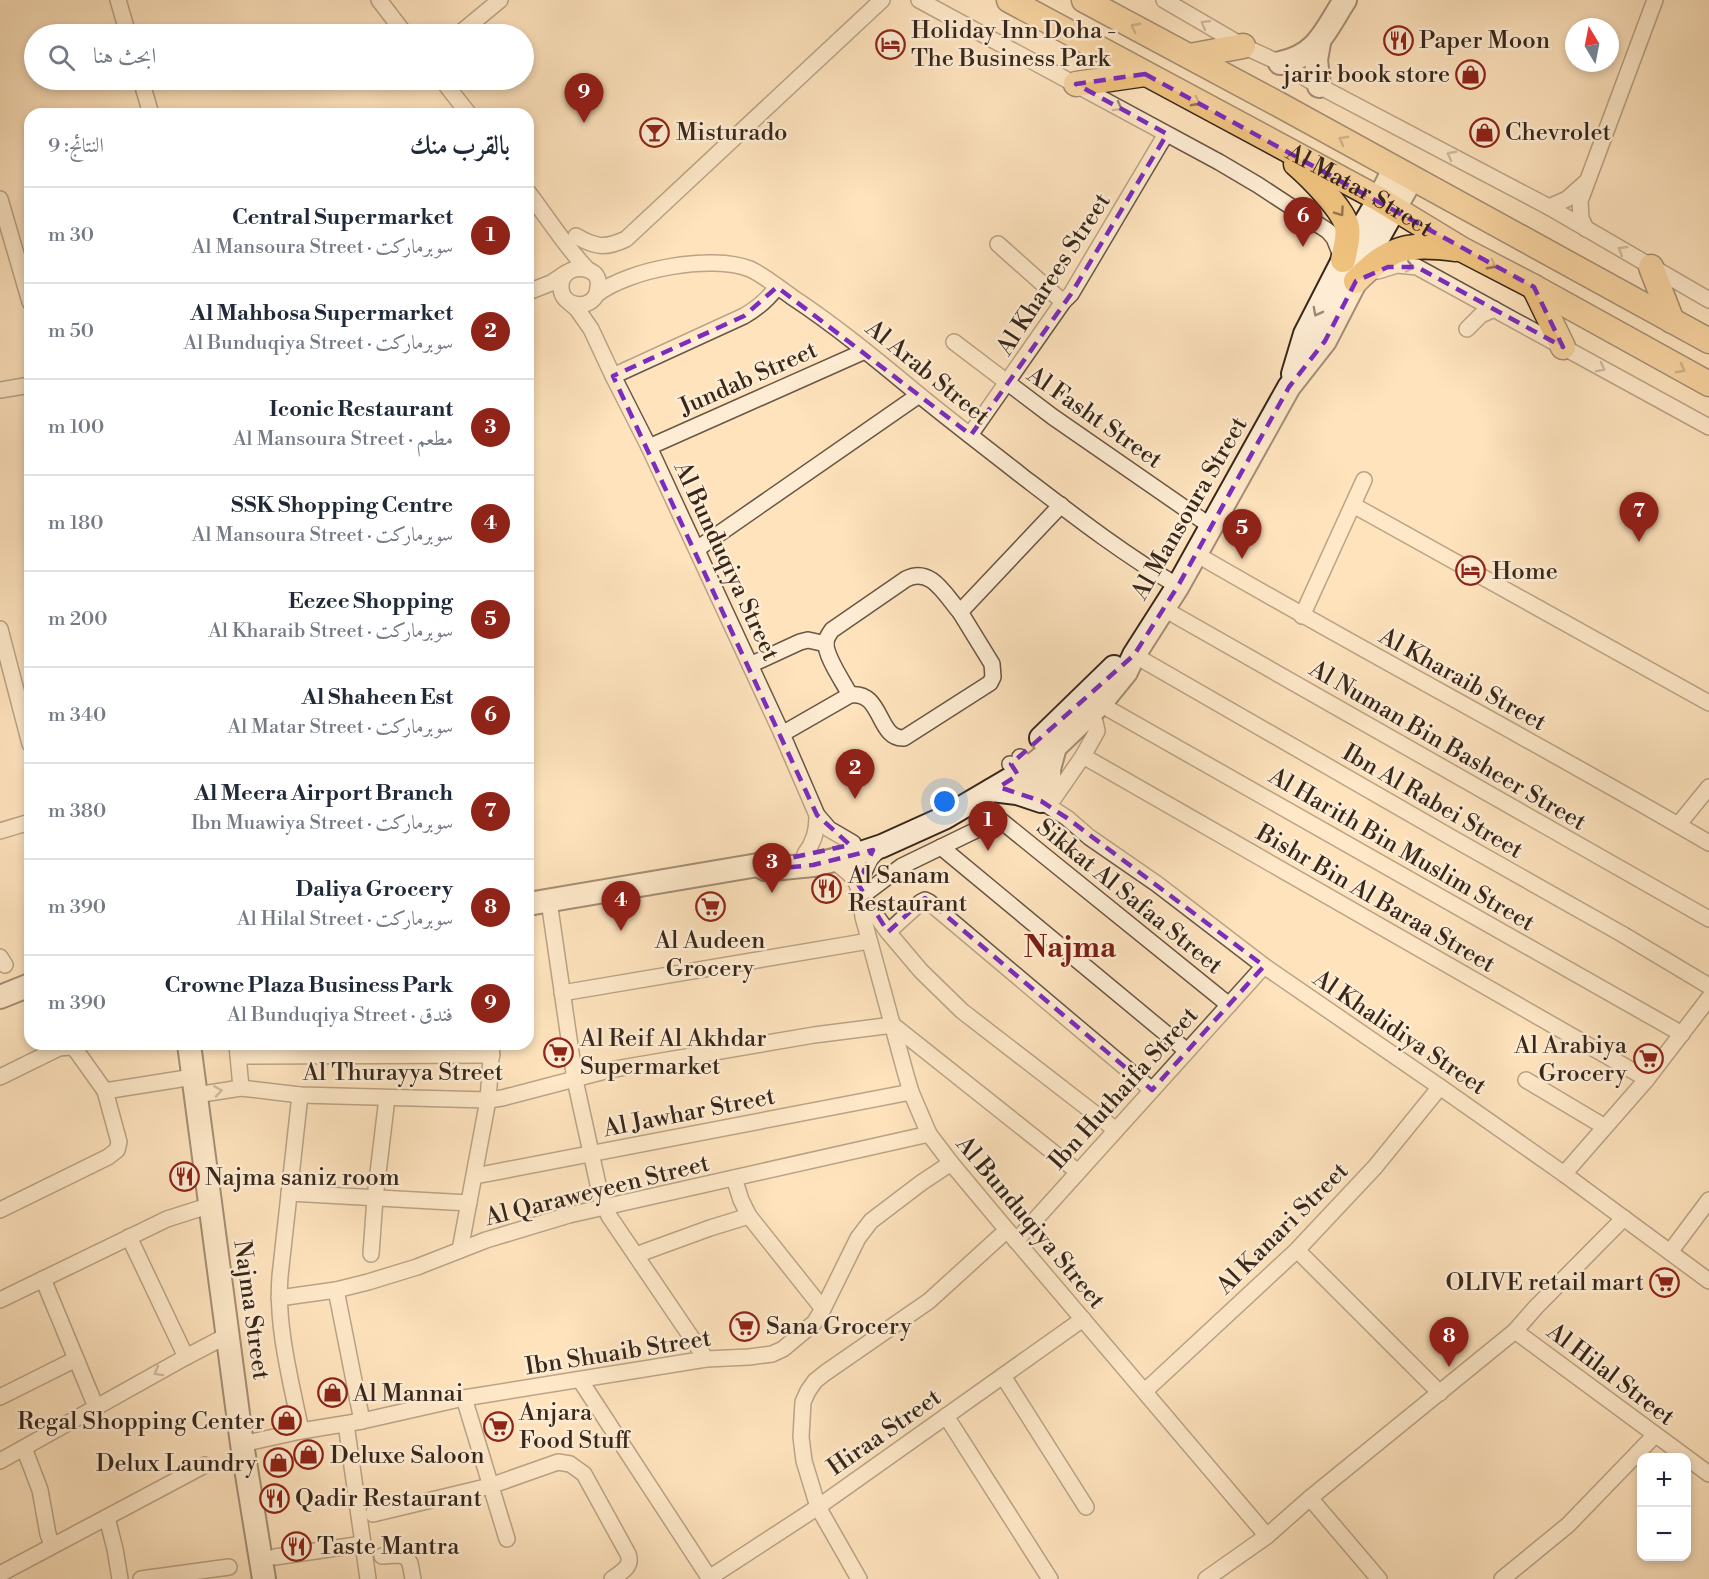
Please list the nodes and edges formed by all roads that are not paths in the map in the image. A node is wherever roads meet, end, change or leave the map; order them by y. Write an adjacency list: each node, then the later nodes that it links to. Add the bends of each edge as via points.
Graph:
1 (118, 0): 11 (street)
2 (379, 0): 12 (street)
3 (500, 0): 13 (street)
4 (882, 0): 33 (street, via 626,239 609,245)
5 (919, 0): 19 (street, Al Matar Street)
6 (1009, 0): 18 (main road, Al Matar Street)
7 (1084, 0): 16 (main road, Al Matar Street, one-way to 7)
8 (1164, 0): 15 (street, one-way to 8)
9 (1345, 0): 14 (main road)
10 (1655, 0): 27 (street)
11 (125, 24)
12 (397, 24)
13 (471, 24)
14 (1319, 43): 17 (main road, via 1298,58); 20 (main road)
15 (1244, 46): 16 (main road); 17 (street)
16 (1190, 56): 28 (main road, Al Matar Street, one-way to 16)
17 (1280, 63): 20 (street)
18 (1145, 75): 19 (main road); 26 (main road, Al Matar Street, one-way to 26)
19 (1076, 84): 25 (street, Al Matar Street, one-way to 25)
20 (1319, 86): 31 (street, one-way to 20)
21 (147, 90): 23 (street)
22 (450, 90): 24 (street)
23 (150, 108)
24 (464, 108)
25 (1167, 134): 36 (street, Al Matar Street, via 1324,228 1334,238); 50 (street, Al Kharees Street)
26 (1269, 141): 28 (main road, Al Matar Street); 36 (main road, one-way to 36, via 1340,211 1348,234)
27 (1585, 183): 31 (street, via 1567,199); 32 (street, via 1580,212)
28 (1397, 190): 35 (main road, Al Matar Street); 36 (main road, Al Mansoura Street); 42 (main road, Al Mansoura Street); 52 (main road, Al Matar Street)
29 (0, 199): 37 (street)
30 (534, 199): 33 (street)
31 (1549, 207): 32 (street)
32 (1586, 229): 38 (street, one-way to 32)
33 (573, 242): 39 (street); 40 (street)
34 (998, 244): 50 (street)
35 (1463, 250): 42 (main road, via 1404,248 1380,259); 44 (main road, Al Matar Street, one-way to 44)
36 (1343, 260): 64 (main road, Al Mansoura Street, one-way to 64, via 1305,334)
37 (24, 261)
38 (1651, 267): 49 (street); 52 (main road)
39 (568, 272): 40 (street, via 582,268); 45 (street); 48 (street, via 561,283)
40 (592, 272): 41 (street, Al Arab Street); 47 (street, via 599,285)
41 (627, 278): 43 (street, Al Arab Street, via 660,269 720,262 752,270); 47 (street, Al Arab Street)
42 (1356, 281): 51 (street, Al Matar Street, one-way to 51, via 1388,267 1417,267); 64 (main road, Al Mansoura Street, via 1325,341)
43 (777, 287): 58 (street, Al Arab Street); 59 (street, via 744,316)
44 (1534, 287): 57 (main road); 61 (main road, Al Matar Street, one-way to 61)
45 (534, 289)
46 (534, 291): 48 (street, via 554,291)
47 (595, 297): 48 (street, via 581,306); 53 (street, Al Bunduqiya Street, via 590,310)
48 (566, 298): 53 (street, Al Bunduqiya Street)
49 (1709, 300)
50 (1064, 302): 60 (street, Al Kharees Street)
51 (1494, 309): 54 (street); 57 (street, Al Matar Street)
52 (1668, 319): 55 (main road, Al Matar Street)
53 (591, 329): 59 (street, Al Bunduqiya Street)
54 (1467, 329)
55 (1709, 341)
56 (954, 342): 60 (street, Al Fasht Street)
57 (1563, 347): 66 (street, Al Matar Street, one-way to 66)
58 (866, 351): 65 (street, Al Arab Street); 68 (street, Jundab Street)
59 (613, 376): 68 (street, Al Bunduqiya Street)
60 (1008, 383): 67 (street, Al Kharees Street); 72 (street, Al Fasht Street)
61 (1709, 384)
62 (24, 386): 63 (street)
63 (0, 390)
64 (1290, 392): 72 (main road, Al Mansoura Street)
65 (919, 395): 67 (street, Al Arab Street); 73 (street)
66 (1709, 427)
67 (970, 435): 71 (street, Al Arab Street)
68 (650, 447): 73 (street, Al Bunduqiya Street)
69 (1364, 480): 70 (street)
70 (1353, 505): 78 (street); 85 (street)
71 (1061, 506): 75 (street, Al Arab Street); 77 (street)
72 (1212, 527): 74 (main road, Al Mansoura Street)
73 (697, 549): 83 (street, Al Bunduqiya Street)
74 (1196, 554): 75 (main road, Al Mansoura Street); 78 (street, Al Kharaib Street)
75 (1178, 586): 76 (main road, Al Mansoura Street)
76 (1164, 609): 82 (main road, Al Mansoura Street); 109 (street, Al Numan Bin Basheer Street)
77 (960, 612): 80 (street, via 933,581 912,576 832,630); 84 (street, via 992,664 993,677 984,687 909,736 899,738 890,732 864,695)
78 (1302, 616): 98 (street, Al Kharaib Street)
79 (0, 629): 81 (street)
80 (826, 644): 83 (street, via 800,642); 84 (street)
81 (2, 647): 87 (street)
82 (1134, 655): 86 (main road, Al Mansoura Street, via 1126,672); 91 (main road, Al Mansoura Street, via 1115,667); 113 (street, Ibn Al Rabei Street)
83 (750, 665): 88 (street, Al Bunduqiya Street)
84 (850, 695): 88 (street)
85 (1709, 703)
86 (1095, 709): 89 (main road, Al Mansoura Street); 90 (street, via 1097,731); 122 (street, Al Harith Bin Muslim Street)
87 (24, 723)
88 (782, 734): 95 (street, Al Bunduqiya Street)
89 (1055, 747): 91 (main road, Al Mansoura Street); 94 (main road, via 1048,769)
90 (1083, 756): 94 (street); 130 (street, Bishr Bin Al Baraa Street)
91 (1019, 766): 93 (main road, Al Mansoura Street); 94 (street, Al Khalidiya Street); 100 (main road, Al Mansoura Street, via 936,808)
92 (1709, 787): 98 (street)
93 (985, 794): 94 (main road); 96 (street, Sikkat Al Safaa Street); 102 (main road, Al Mansoura Street)
94 (1048, 797): 112 (street, Al Khalidiya Street, via 1089,837)
95 (817, 816): 100 (street, Al Bunduqiya Street, via 836,835); 104 (street, via 815,836)
96 (999, 819): 103 (street); 120 (street, Sikkat Al Safaa Street)
97 (24, 824): 99 (street)
98 (1678, 825): 101 (street, Al Kharaib Street)
99 (0, 831)
100 (853, 843): 104 (main road, Al Mansoura Street)
101 (1709, 843)
102 (882, 846): 105 (main road, Al Mansoura Street); 107 (street, via 871,858)
103 (941, 847): 107 (street); 128 (street)
104 (805, 854): 106 (main road, Al Mansoura Street)
105 (833, 861): 106 (main road, Al Mansoura Street, via 772,869); 107 (street, via 852,874)
106 (758, 865): 108 (main road, Al Mansoura Street)
107 (860, 890): 110 (street); 111 (street, Al Bunduqiya Street)
108 (538, 902): 115 (street)
109 (1709, 919)
110 (888, 932): 136 (street, via 926,900); 143 (street, via 962,1011)
111 (869, 941): 115 (street); 121 (street, Al Bunduqiya Street)
112 (1264, 966): 120 (street, Ibn Huthaifa Street); 134 (street, Al Khalidiya Street)
113 (1709, 986)
114 (24, 988): 116 (main road)
115 (562, 993): 131 (street)
116 (0, 997)
117 (1709, 998): 122 (street)
118 (24, 1000): 119 (main road)
119 (0, 1002)
120 (1229, 1005): 128 (street, Ibn Huthaifa Street)
121 (893, 1025): 131 (street, Al Thurayya Street, via 609,1070); 138 (street, Al Bunduqiya Street); 147 (street)
122 (1682, 1034): 130 (street)
123 (55, 1050): 129 (street)
124 (74, 1050): 137 (street)
125 (189, 1050): 133 (main road, Najma Street)
126 (237, 1050): 127 (street); 135 (street)
127 (492, 1050): 141 (street)
128 (1187, 1051): 136 (street, Ibn Huthaifa Street)
129 (0, 1077)
130 (1647, 1078): 142 (street)
131 (575, 1080): 141 (street, Al Thurayya Street); 145 (street)
132 (1526, 1080): 142 (street)
133 (194, 1086): 135 (street, Al Thurayya Street, one-way to 135); 137 (street, Al Thurayya Street); 155 (main road, Najma Street)
134 (1440, 1087): 148 (street, Al Khalidiya Street); 163 (street, Al Kanari Street, via 1375,1167)
135 (241, 1088): 139 (street, Al Thurayya Street)
136 (1152, 1090): 143 (street, Ibn Huthaifa Street)
137 (105, 1091): 157 (street, via 118,1135 117,1149)
138 (911, 1092): 144 (street, Al Bunduqiya Street); 145 (street, Al Jawhar Street)
139 (300, 1095): 140 (street, Al Thurayya Street); 151 (street)
140 (387, 1098): 141 (street, Al Thurayya Street); 152 (street)
141 (488, 1100): 149 (street)
142 (1605, 1127): 148 (street)
143 (1116, 1130): 147 (street, Ibn Huthaifa Street)
144 (929, 1134): 146 (street, Al Bunduqiya Street); 150 (street, Al Qaraweyeen Street)
145 (591, 1154): 149 (street, Al Jawhar Street); 156 (street)
146 (951, 1163): 160 (street, Al Bunduqiya Street); 172 (street, Ibn Shuaib Street, via 871,1221 858,1238)
147 (1078, 1172): 160 (street, Ibn Huthaifa Street)
148 (1564, 1174): 159 (street, Al Khalidiya Street)
149 (475, 1176): 154 (street)
150 (734, 1178): 156 (street, Al Qaraweyeen Street); 158 (street)
151 (289, 1193): 152 (street); 170 (street)
152 (375, 1198): 154 (street); 165 (street)
153 (1709, 1200): 164 (street)
154 (469, 1203): 162 (street)
155 (211, 1206): 161 (street, via 167,1219); 175 (main road, Najma Street)
156 (604, 1206): 162 (street, Al Qaraweyeen Street); 166 (street)
157 (0, 1210)
158 (749, 1216): 166 (street); 172 (street)
159 (1623, 1218): 164 (street, Al Khalidiya Street); 174 (street, Al Hilal Street)
160 (1012, 1235): 173 (street, Al Bunduqiya Street); 198 (street, Ibn Huthaifa Street, via 928,1301 815,1381 803,1402 801,1437)
161 (129, 1237): 167 (street); 176 (street)
162 (460, 1250): 169 (street, Al Qaraweyeen Street)
163 (1297, 1250): 181 (street, Al Kanari Street); 182 (street)
164 (1670, 1252): 168 (street, Al Khalidiya Street)
165 (371, 1254)
166 (636, 1255): 178 (street)
167 (43, 1279): 171 (street); 177 (street)
168 (1709, 1281)
169 (336, 1290): 170 (street, Al Qaraweyeen Street); 187 (street)
170 (279, 1298): 189 (street)
171 (0, 1300)
172 (823, 1309): 178 (street, Ibn Shuaib Street, via 814,1323 772,1354)
173 (1083, 1319): 179 (street, Hiraa Street); 181 (street, Al Bunduqiya Street)
174 (1515, 1331): 182 (street, Al Hilal Street); 190 (street, Al Hilal Street)
175 (228, 1335): 176 (street); 191 (main road, Najma Street)
176 (186, 1357): 185 (street, one-way to 185)
177 (76, 1359): 183 (street); 185 (street)
178 (706, 1359): 180 (street, Ibn Shuaib Street)
179 (1002, 1376): 186 (street, Hiraa Street); 199 (street)
180 (580, 1380): 184 (street, Ibn Shuaib Street); 216 (street)
181 (1145, 1391): 202 (street, Al Bunduqiya Street)
182 (1440, 1393): 197 (street, Al Hilal Street)
183 (0, 1397)
184 (464, 1398): 187 (street, Ibn Shuaib Street); 196 (street)
185 (96, 1407): 192 (street)
186 (946, 1416): 198 (street, Hiraa Street); 218 (street)
187 (362, 1421): 188 (street, Ibn Shuaib Street)
188 (346, 1424): 189 (street, Ibn Shuaib Street); 204 (street)
189 (301, 1431): 191 (street, Ibn Shuaib Street)
190 (1655, 1434): 195 (street, Al Hilal Street); 221 (street, via 1568,1525)
191 (242, 1444): 213 (main road, Najma Street)
192 (24, 1448): 193 (street); 205 (street, via 40,1490)
193 (0, 1461)
194 (205, 1465): 201 (street)
195 (1709, 1474)
196 (490, 1486): 200 (street); 203 (street); 210 (street, via 558,1462 570,1464 584,1474 628,1554 628,1566)
197 (1310, 1498): 202 (street, Al Hilal Street); 220 (street)
198 (818, 1507): 216 (street, Hiraa Street); 217 (street)
199 (1086, 1507)
200 (373, 1514)
201 (107, 1518): 205 (street); 211 (street)
202 (1267, 1536): 219 (street, Al Hilal Street)
203 (507, 1539)
204 (363, 1544): 207 (street); 214 (street)
205 (52, 1545): 209 (street)
206 (382, 1556): 215 (street, via 405,1556)
207 (276, 1557)
208 (229, 1567): 212 (street)
209 (0, 1574)
210 (618, 1577)
211 (120, 1579)
212 (141, 1579)
213 (264, 1579)
214 (368, 1579)
215 (412, 1579)
216 (710, 1579)
217 (859, 1579)
218 (1050, 1579)
219 (1206, 1579)
220 (1379, 1579)
221 (1502, 1579)

